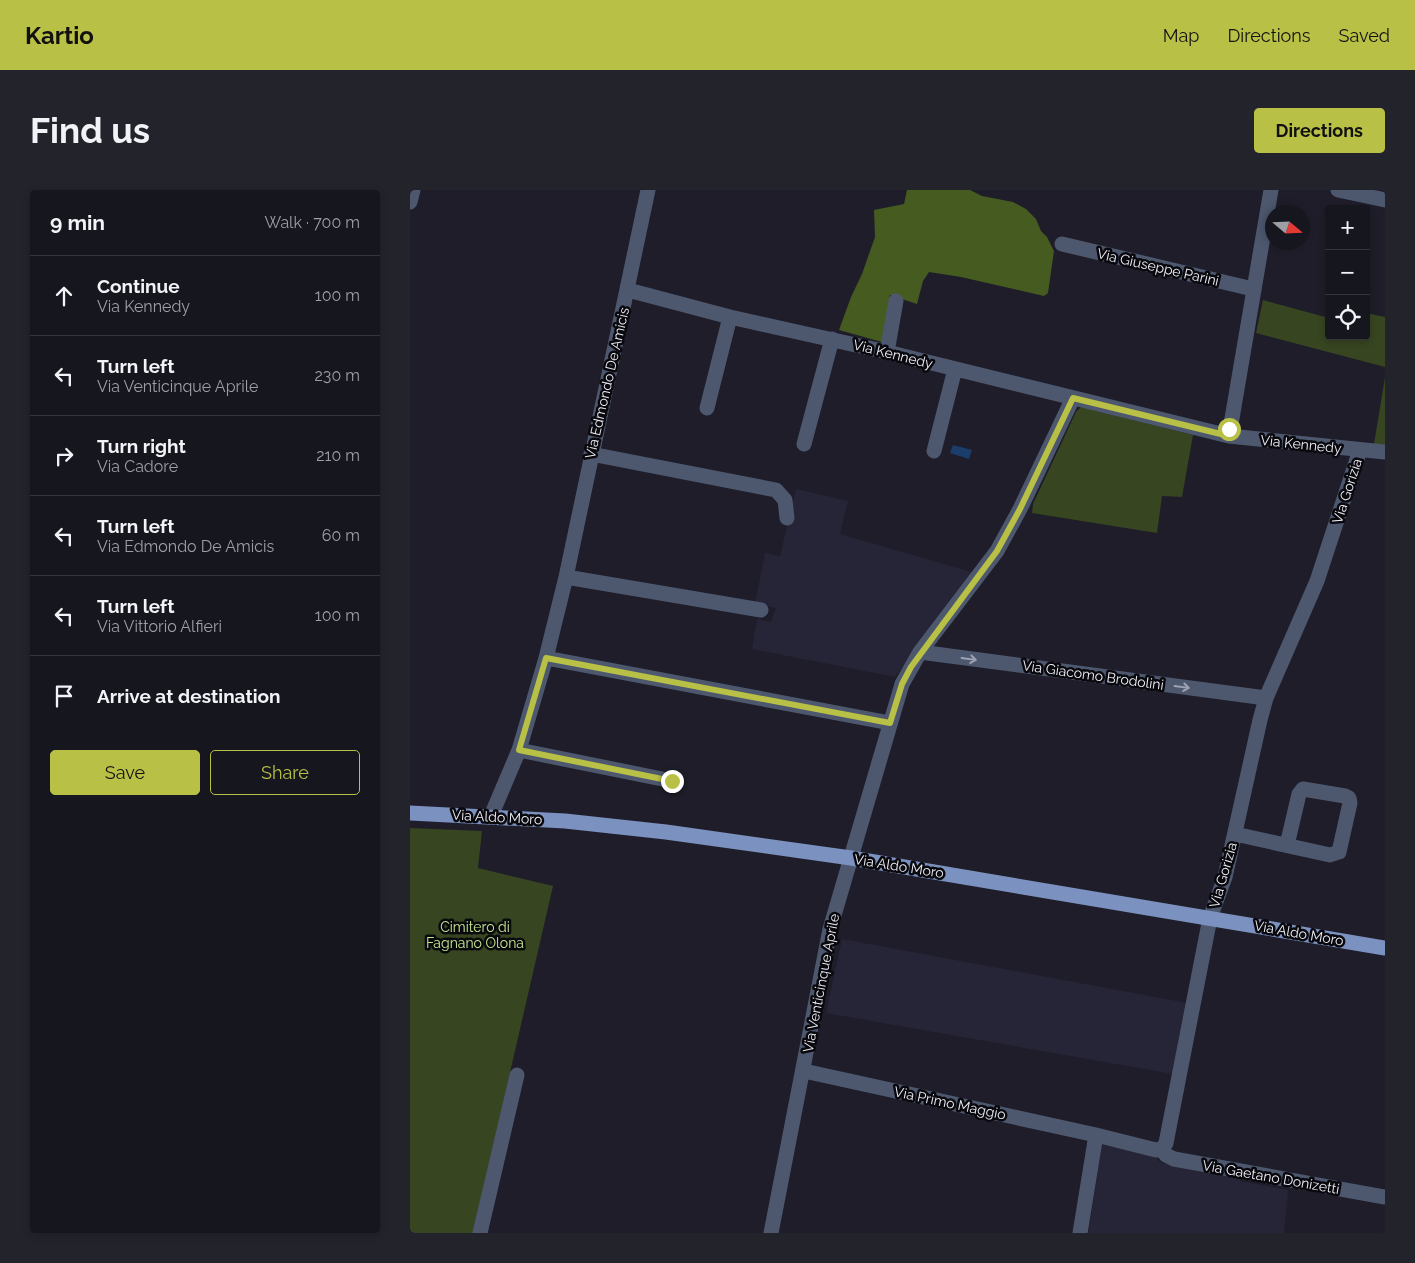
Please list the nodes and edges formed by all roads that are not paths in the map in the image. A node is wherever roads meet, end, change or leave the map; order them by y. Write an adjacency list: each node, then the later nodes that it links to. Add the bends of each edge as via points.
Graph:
1 (413, 190): 6 (street)
2 (648, 190): 9 (street, Via Edmondo De Amicis)
3 (1271, 190): 8 (street)
4 (1338, 190): 5 (street)
5 (1385, 200)
6 (410, 202)
7 (1062, 244): 8 (street, Via Giuseppe Parini)
8 (1253, 289): 17 (street)
9 (628, 290): 11 (street, Via Kennedy); 22 (street, Via Edmondo De Amicis)
10 (896, 301): 13 (street)
11 (730, 317): 12 (street, Via Kennedy); 16 (street)
12 (832, 339): 13 (street, Via Kennedy); 18 (street)
13 (886, 352): 14 (street, Via Kennedy)
14 (955, 369): 15 (street, Via Kennedy); 20 (street)
15 (1073, 398): 17 (street, Via Kennedy); 26 (street, Via Venticinque Aprile, via 997,551)
16 (707, 408)
17 (1229, 436): 19 (street, Via Kennedy)
18 (804, 444)
19 (1360, 450): 21 (street, Via Kennedy); 28 (street, Via Gorizia, via 1317,580)
20 (934, 451)
21 (1385, 452)
22 (591, 454): 23 (street, via 776,490 785,500); 24 (street, Via Edmondo De Amicis)
23 (787, 518)
24 (566, 577): 25 (street); 27 (street, Via Edmondo De Amicis)
25 (761, 610)
26 (920, 652): 28 (street, Via Giacomo Brodolini, one-way to 28); 29 (street, Via Venticinque Aprile, via 902,684)
27 (546, 658): 29 (street); 30 (street, Via Edmondo De Amicis)
28 (1266, 698): 34 (street, Via Gorizia)
29 (890, 723): 36 (street, Via Venticinque Aprile)
30 (519, 750): 31 (street); 33 (street, Via Edmondo De Amicis)
31 (672, 781)
32 (410, 813): 33 (main road, Via Aldo Moro)
33 (490, 816): 36 (main road, Via Aldo Moro, via 629,827)
34 (1235, 834): 35 (street); 37 (street, Via Gorizia, via 1225,877)
35 (1287, 845): 35 (street, via 1330,855 1339,852 1349,798 1303,789)
36 (851, 858): 37 (main road, Via Aldo Moro); 39 (street, Via Venticinque Aprile, via 825,951)
37 (1210, 918): 38 (main road, Via Aldo Moro); 42 (street, Via Gorizia, via 1166,1143)
38 (1385, 948)
39 (804, 1071): 41 (street, Via Primo Maggio); 45 (street, Via Venticinque Aprile)
40 (517, 1075): 44 (street)
41 (1096, 1135): 42 (street); 46 (street)
42 (1162, 1149): 43 (street, Via Gaetano Donizetti, via 1174,1159)
43 (1385, 1197)
44 (480, 1233)
45 (771, 1233)
46 (1080, 1233)

